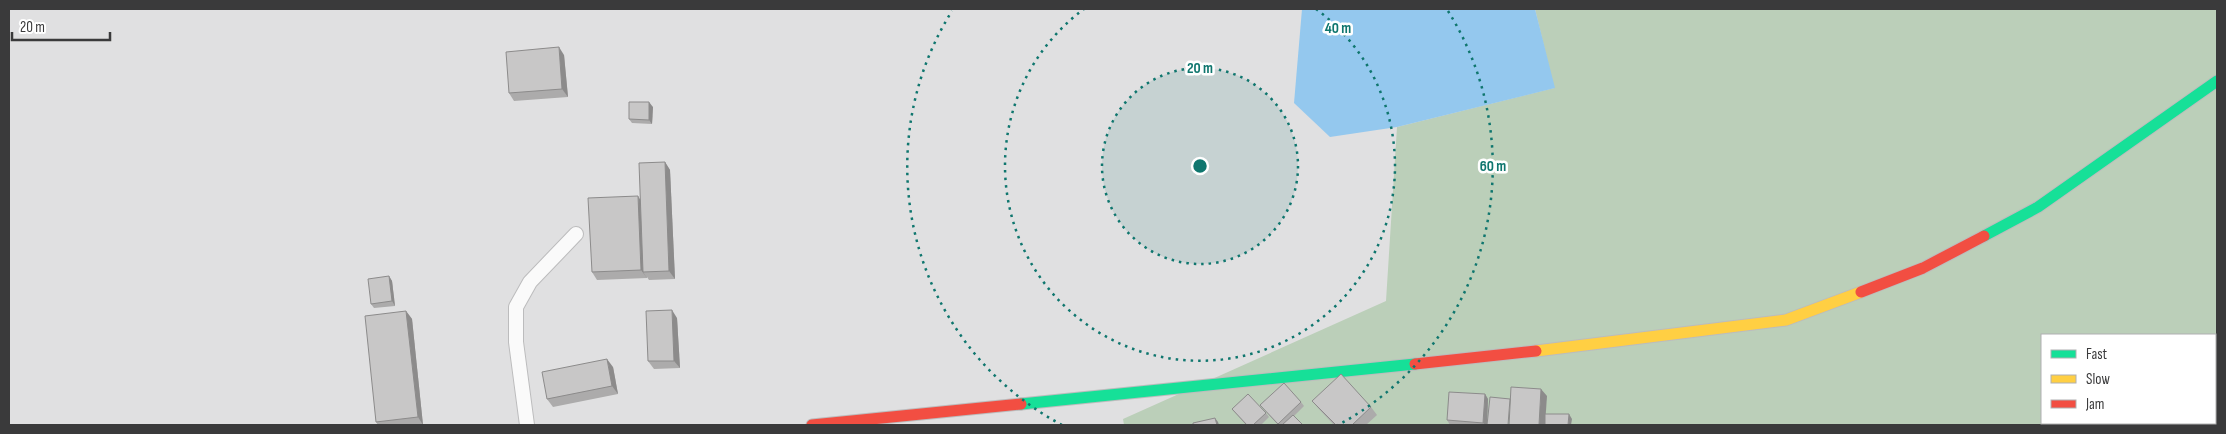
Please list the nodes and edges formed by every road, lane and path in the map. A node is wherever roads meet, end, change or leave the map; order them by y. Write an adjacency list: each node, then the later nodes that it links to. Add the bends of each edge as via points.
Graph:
1 (2217, 81): 4 (street, via 2038,207 1923,268 1786,320 1558,349)
2 (576, 234): 3 (lane, via 530,282 516,307 516,342)
3 (527, 425)
4 (812, 425)

